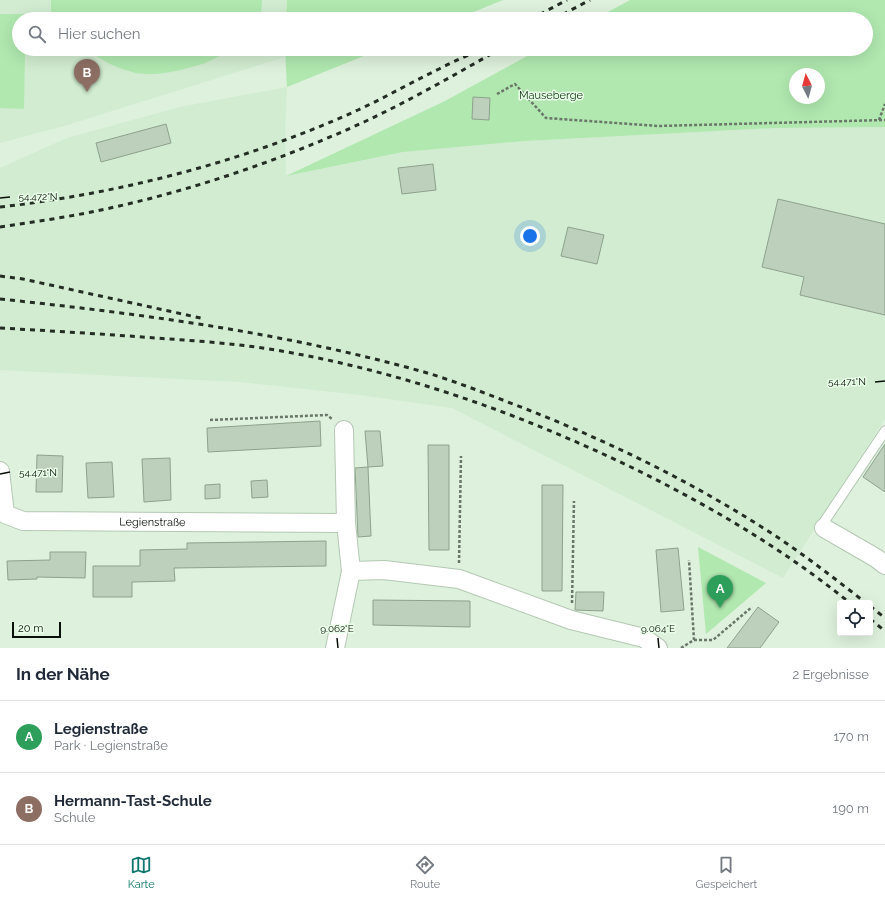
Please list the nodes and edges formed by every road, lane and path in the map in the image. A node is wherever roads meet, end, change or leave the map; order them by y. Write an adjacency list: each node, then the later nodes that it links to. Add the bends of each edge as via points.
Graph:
1 (497, 94): 3 (path, via 515,84 546,118 658,126)
2 (885, 104): 3 (path)
3 (879, 120): 4 (path)
4 (885, 120)
5 (210, 420): 6 (path, via 327,415)
6 (344, 430): 11 (street)
7 (885, 431): 12 (lane, via 824,522)
8 (461, 456): 16 (path)
9 (0, 471): 11 (street, Legienstraße, via 5,514 23,520)
10 (574, 501): 18 (path)
11 (346, 523): 15 (street)
12 (824, 528): 14 (street)
13 (689, 560): 19 (path)
14 (885, 565)
15 (351, 571): 16 (street, via 384,570); 20 (street)
16 (459, 579): 18 (street)
17 (752, 607): 19 (path, via 713,640)
18 (571, 620): 21 (street, via 644,638)
19 (694, 640): 22 (path)
20 (335, 648)
21 (658, 648)
22 (681, 648)

